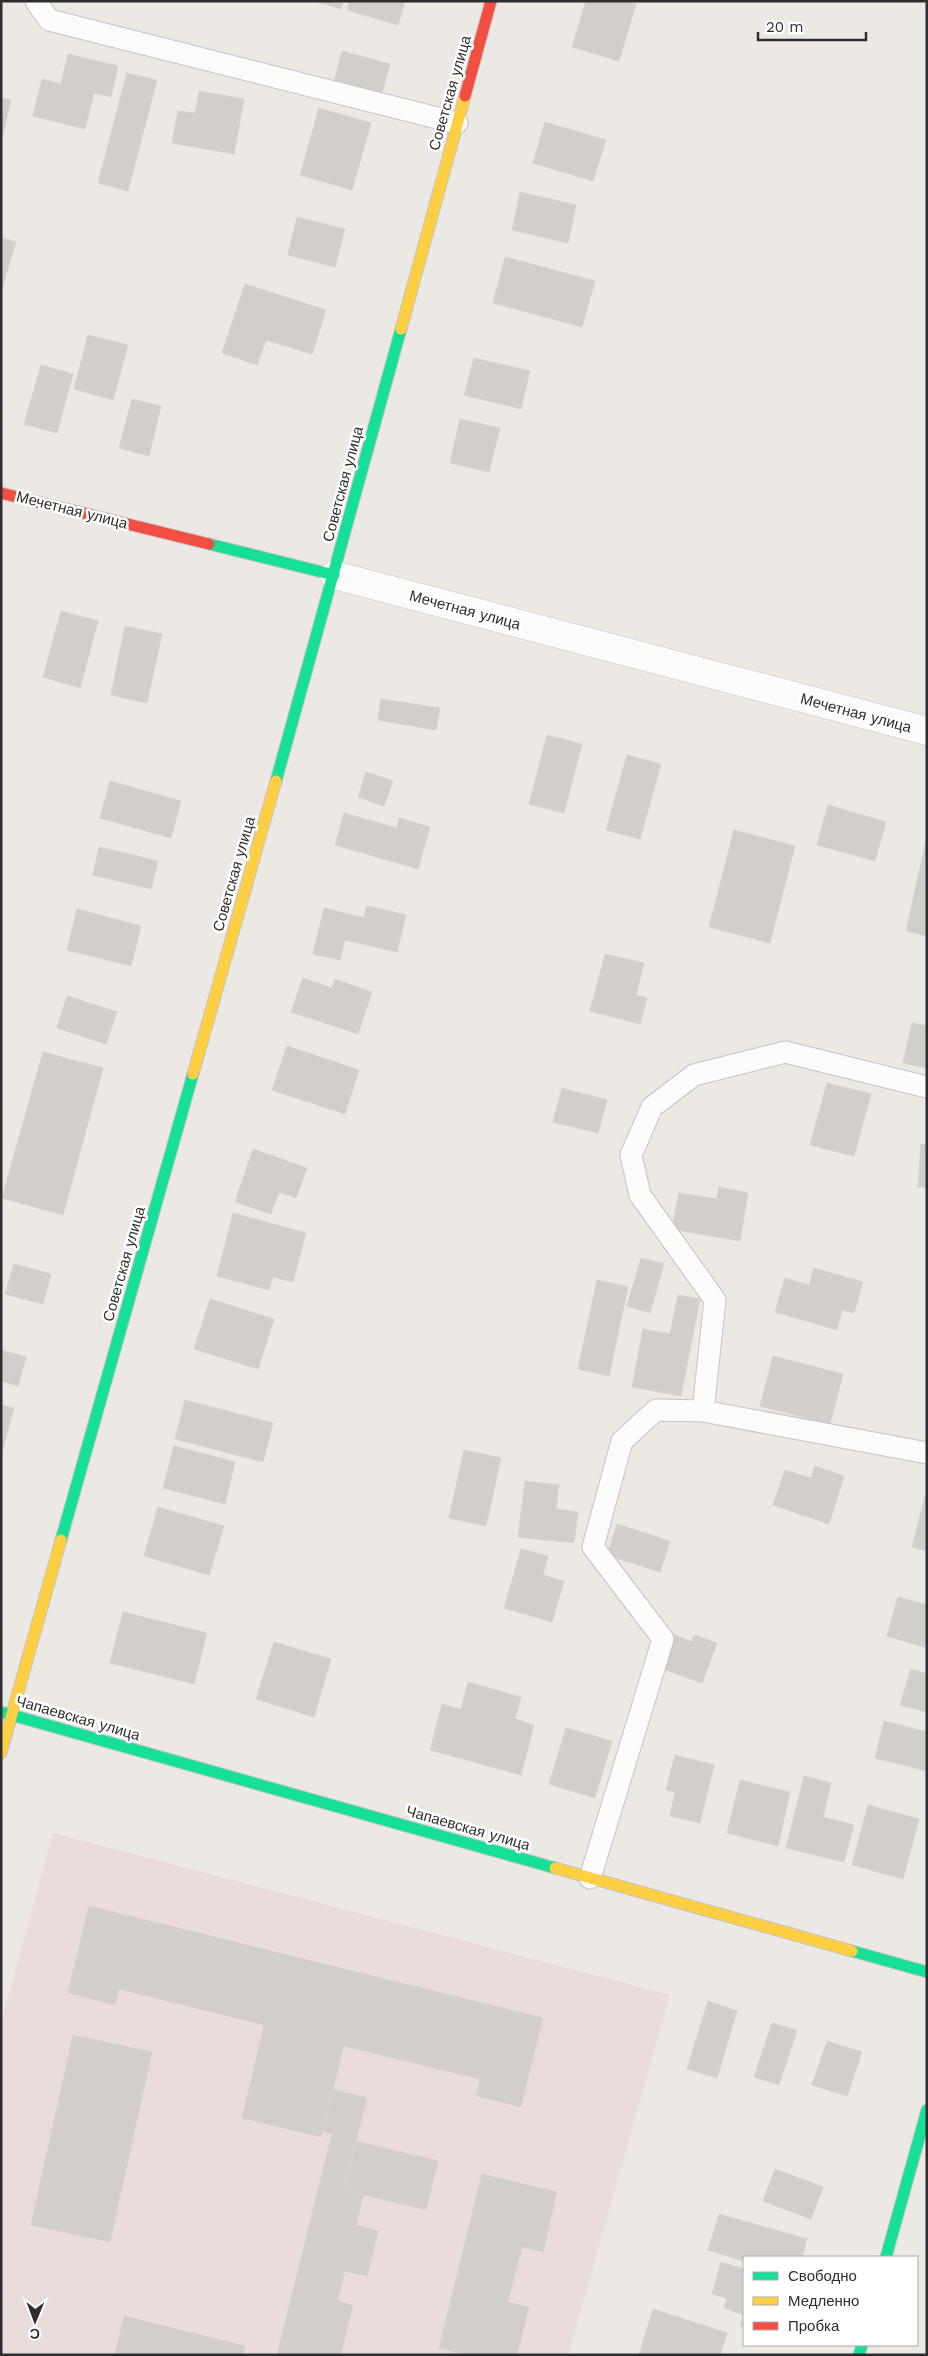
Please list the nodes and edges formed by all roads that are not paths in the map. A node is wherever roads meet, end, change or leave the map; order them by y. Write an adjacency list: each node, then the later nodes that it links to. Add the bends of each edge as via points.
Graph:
1 (36, 1): 3 (lane, via 49,20)
2 (491, 1): 3 (main road, Советская улица)
3 (456, 123): 5 (main road, Советская улица)
4 (1, 493): 5 (main road, Мечетная улица)
5 (334, 575): 6 (street, Мечетная улица); 10 (main road, Советская улица)
6 (927, 731)
7 (927, 1087): 8 (lane, via 785,1052 694,1075 652,1107 631,1155 640,1195 716,1300)
8 (703, 1411): 9 (lane); 12 (lane, via 656,1410 622,1441 592,1547 663,1639)
9 (927, 1453)
10 (6, 1714): 11 (main road, Советская улица); 12 (main road, Чапаевская улица)
11 (1, 1753)
12 (590, 1878): 13 (main road, Чапаевская улица)
13 (927, 1972)
14 (927, 2110): 15 (main road)
15 (886, 2256)

